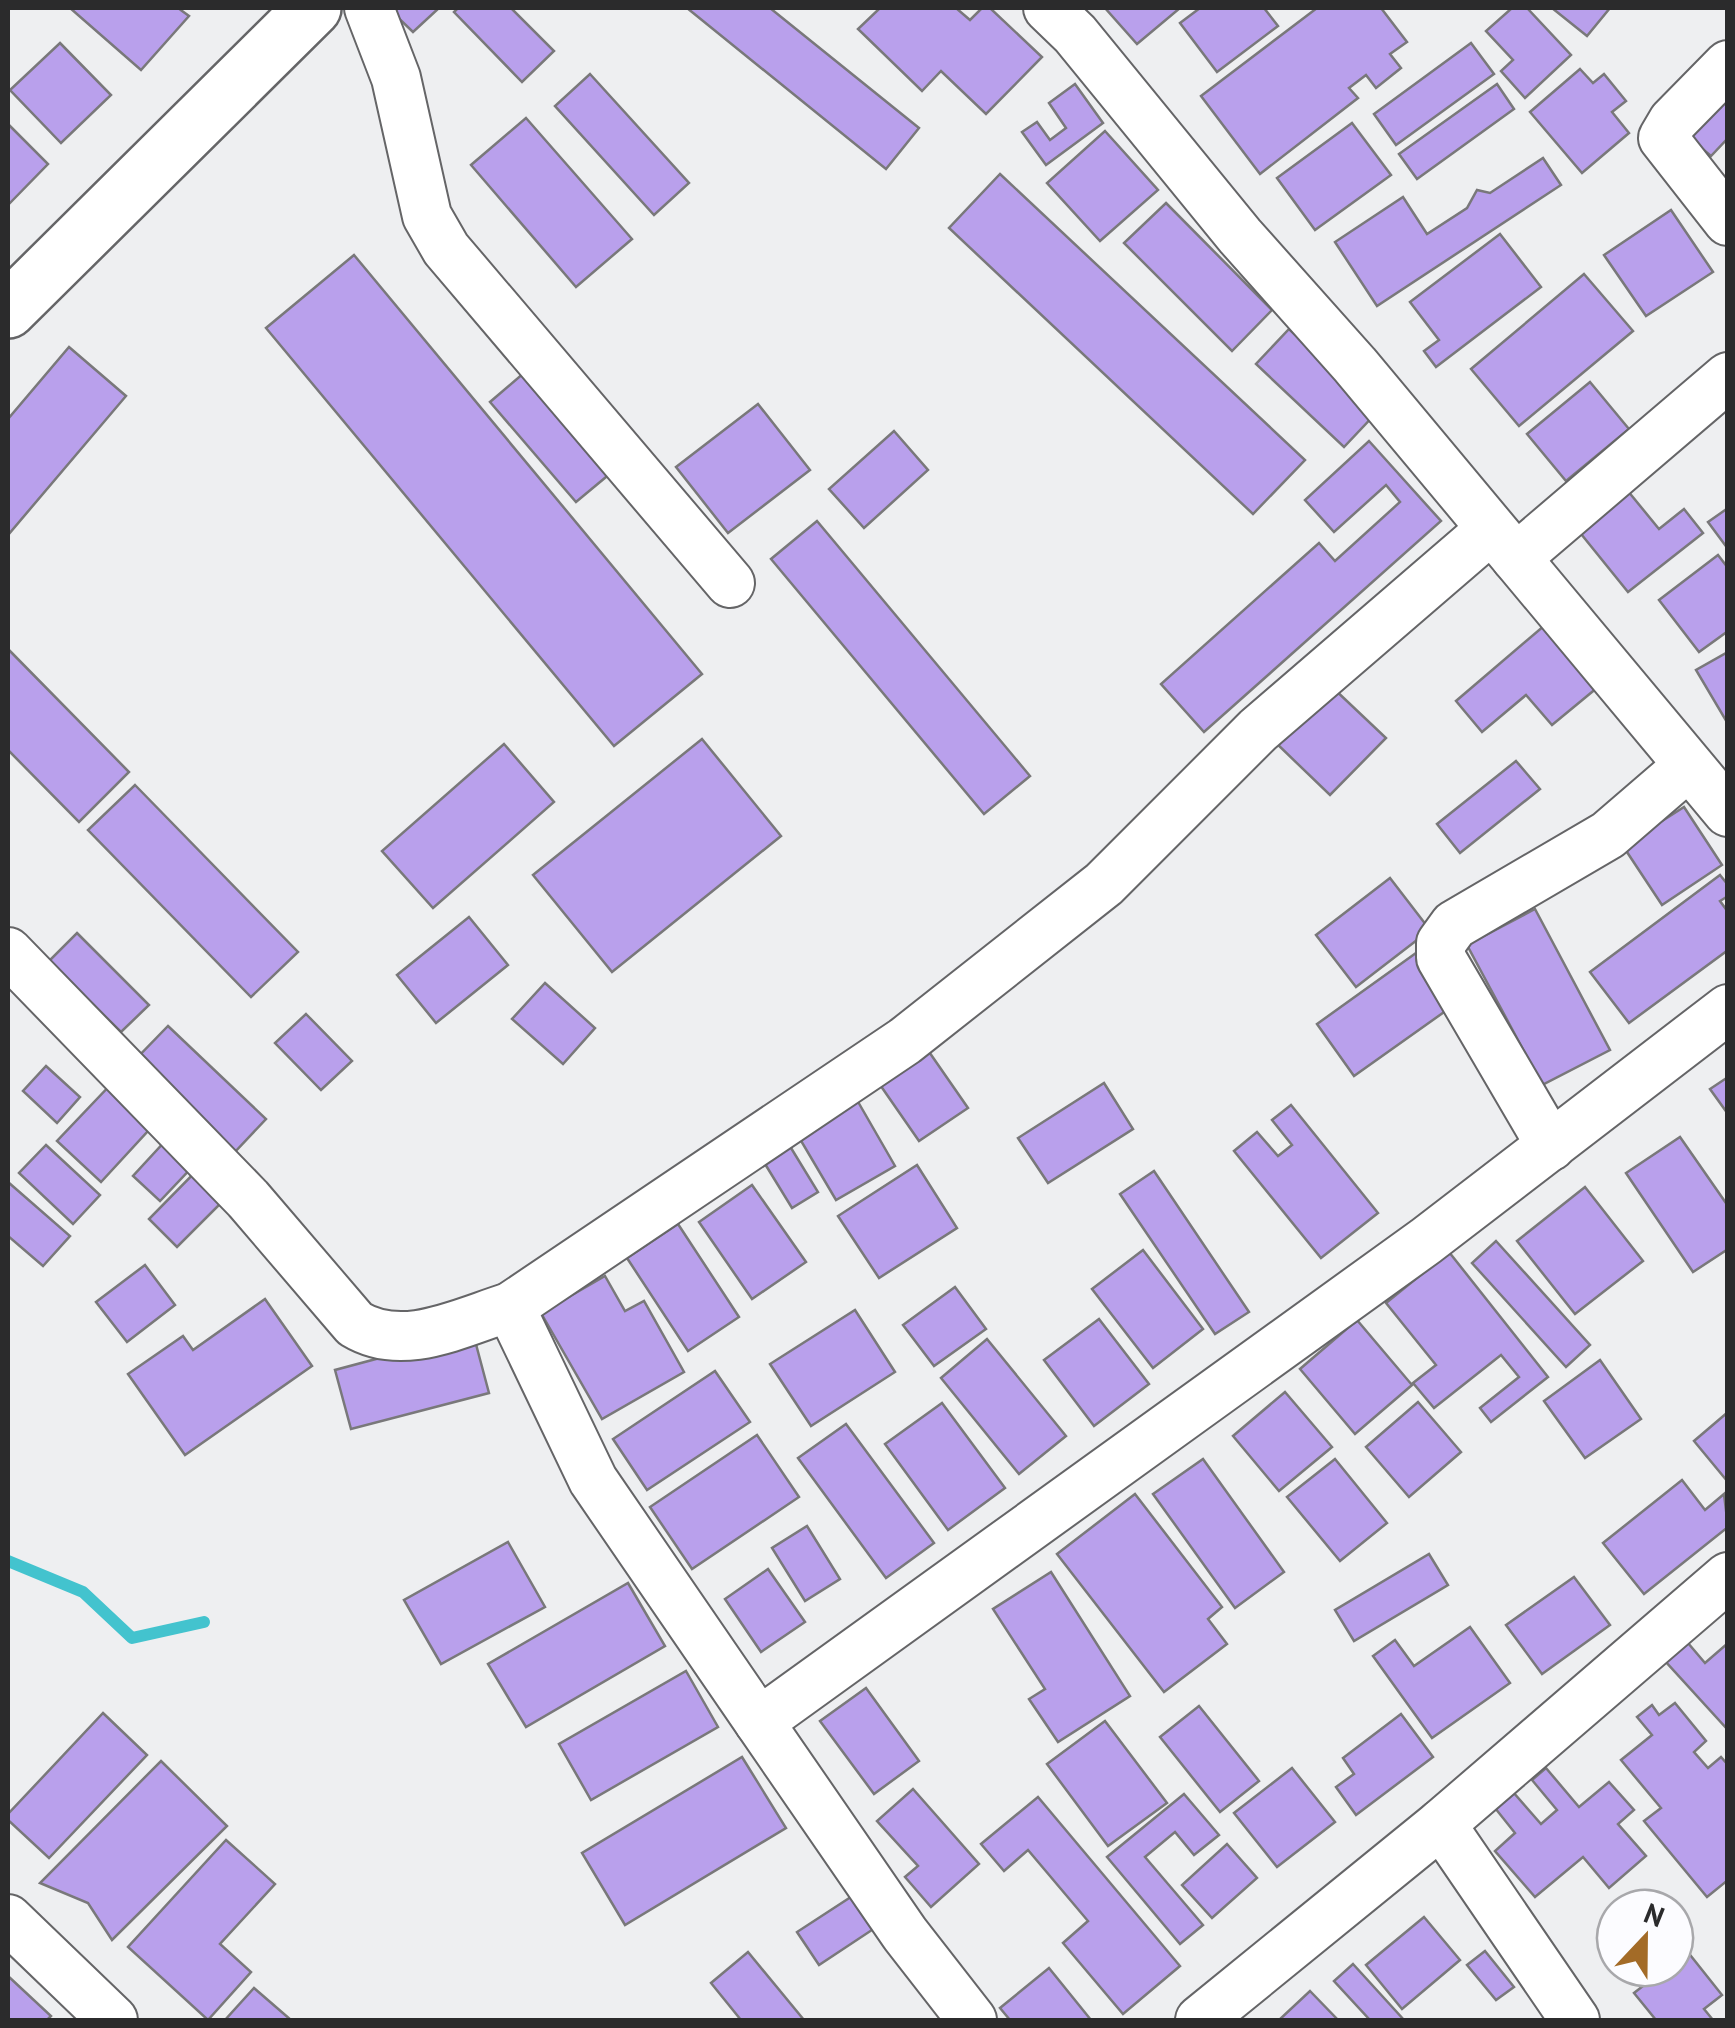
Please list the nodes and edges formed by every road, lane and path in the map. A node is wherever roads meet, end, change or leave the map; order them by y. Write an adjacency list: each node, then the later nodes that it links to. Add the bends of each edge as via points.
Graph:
1 (313, 8): 6 (main road)
2 (369, 8): 9 (street, via 396,78 427,216 446,249)
3 (1048, 8): 8 (street)
4 (1728, 65): 5 (street, via 1663,138)
5 (1728, 221)
6 (8, 310)
7 (1728, 377): 8 (street)
8 (1502, 544): 10 (street); 15 (street, via 1258,730 1104,884 905,1041)
9 (730, 583)
10 (1688, 766): 11 (street); 14 (street, via 1608,835 1454,926 1440,943 1441,958)
11 (1728, 812)
12 (8, 952): 15 (street, via 248,1199 355,1324 378,1338 406,1338)
13 (1728, 1009): 14 (street)
14 (1550, 1146): 17 (street)
15 (510, 1307): 17 (street, via 593,1480)
16 (1728, 1577): 18 (street)
17 (759, 1722): 21 (street)
18 (1441, 1824): 22 (street); 23 (street)
19 (8, 1918): 20 (street)
20 (113, 2020)
21 (972, 2020)
22 (1200, 2020)
23 (1575, 2020)

